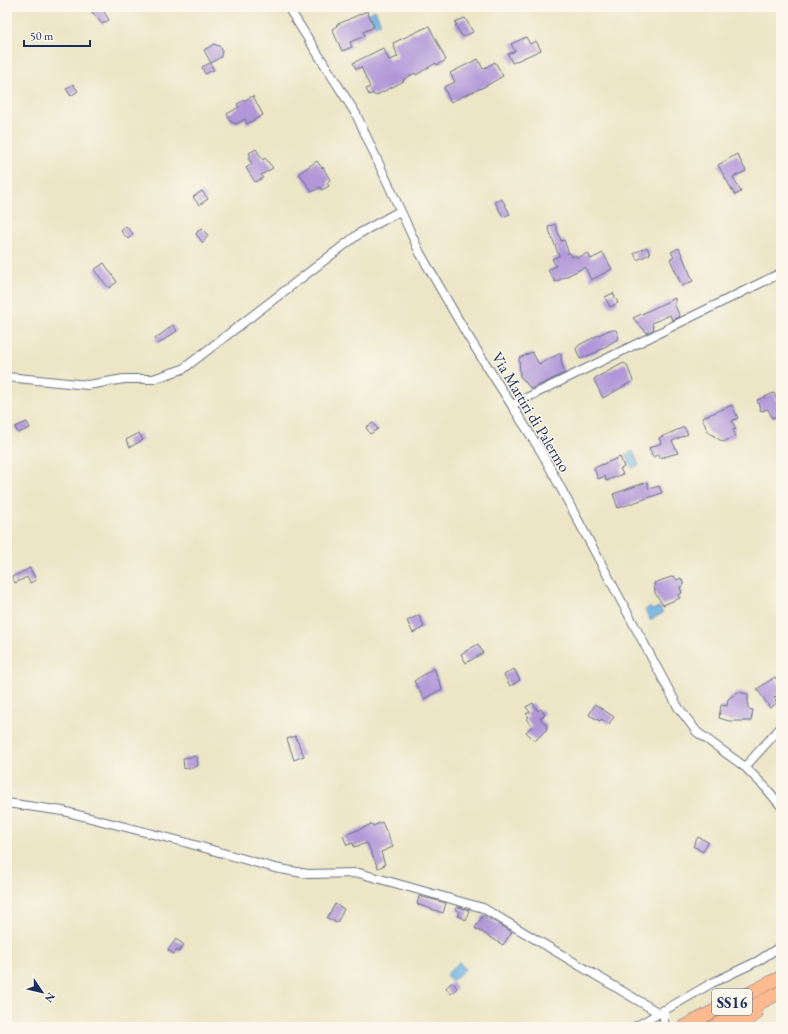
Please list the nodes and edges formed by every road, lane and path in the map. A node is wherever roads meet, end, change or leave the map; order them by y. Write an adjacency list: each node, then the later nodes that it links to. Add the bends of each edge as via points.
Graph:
1 (288, 7): 2 (street, Via Martiri di Palermo, via 356,114)
2 (400, 211): 4 (street, via 360,233 183,369 153,379 124,379 88,385); 5 (street, Via Martiri di Palermo, via 435,281)
3 (781, 273): 5 (street)
4 (7, 377)
5 (512, 405): 7 (street, Via Martiri di Palermo, via 542,453 678,707 697,732)
6 (781, 727): 7 (street)
7 (745, 768): 9 (street, Via Martiri di Palermo)
8 (7, 803): 14 (street, via 63,811 275,868 308,874 359,873 483,908)
9 (781, 806)
10 (781, 946): 14 (street, via 758,961)
11 (781, 977): 17 (highway, SS16)
12 (781, 992): 18 (highway, SS16)
13 (781, 1000): 19 (highway, SS16)
14 (662, 1011): 15 (street); 16 (street)
15 (635, 1027)
16 (664, 1027)
17 (683, 1027)
18 (713, 1027)
19 (736, 1027)

